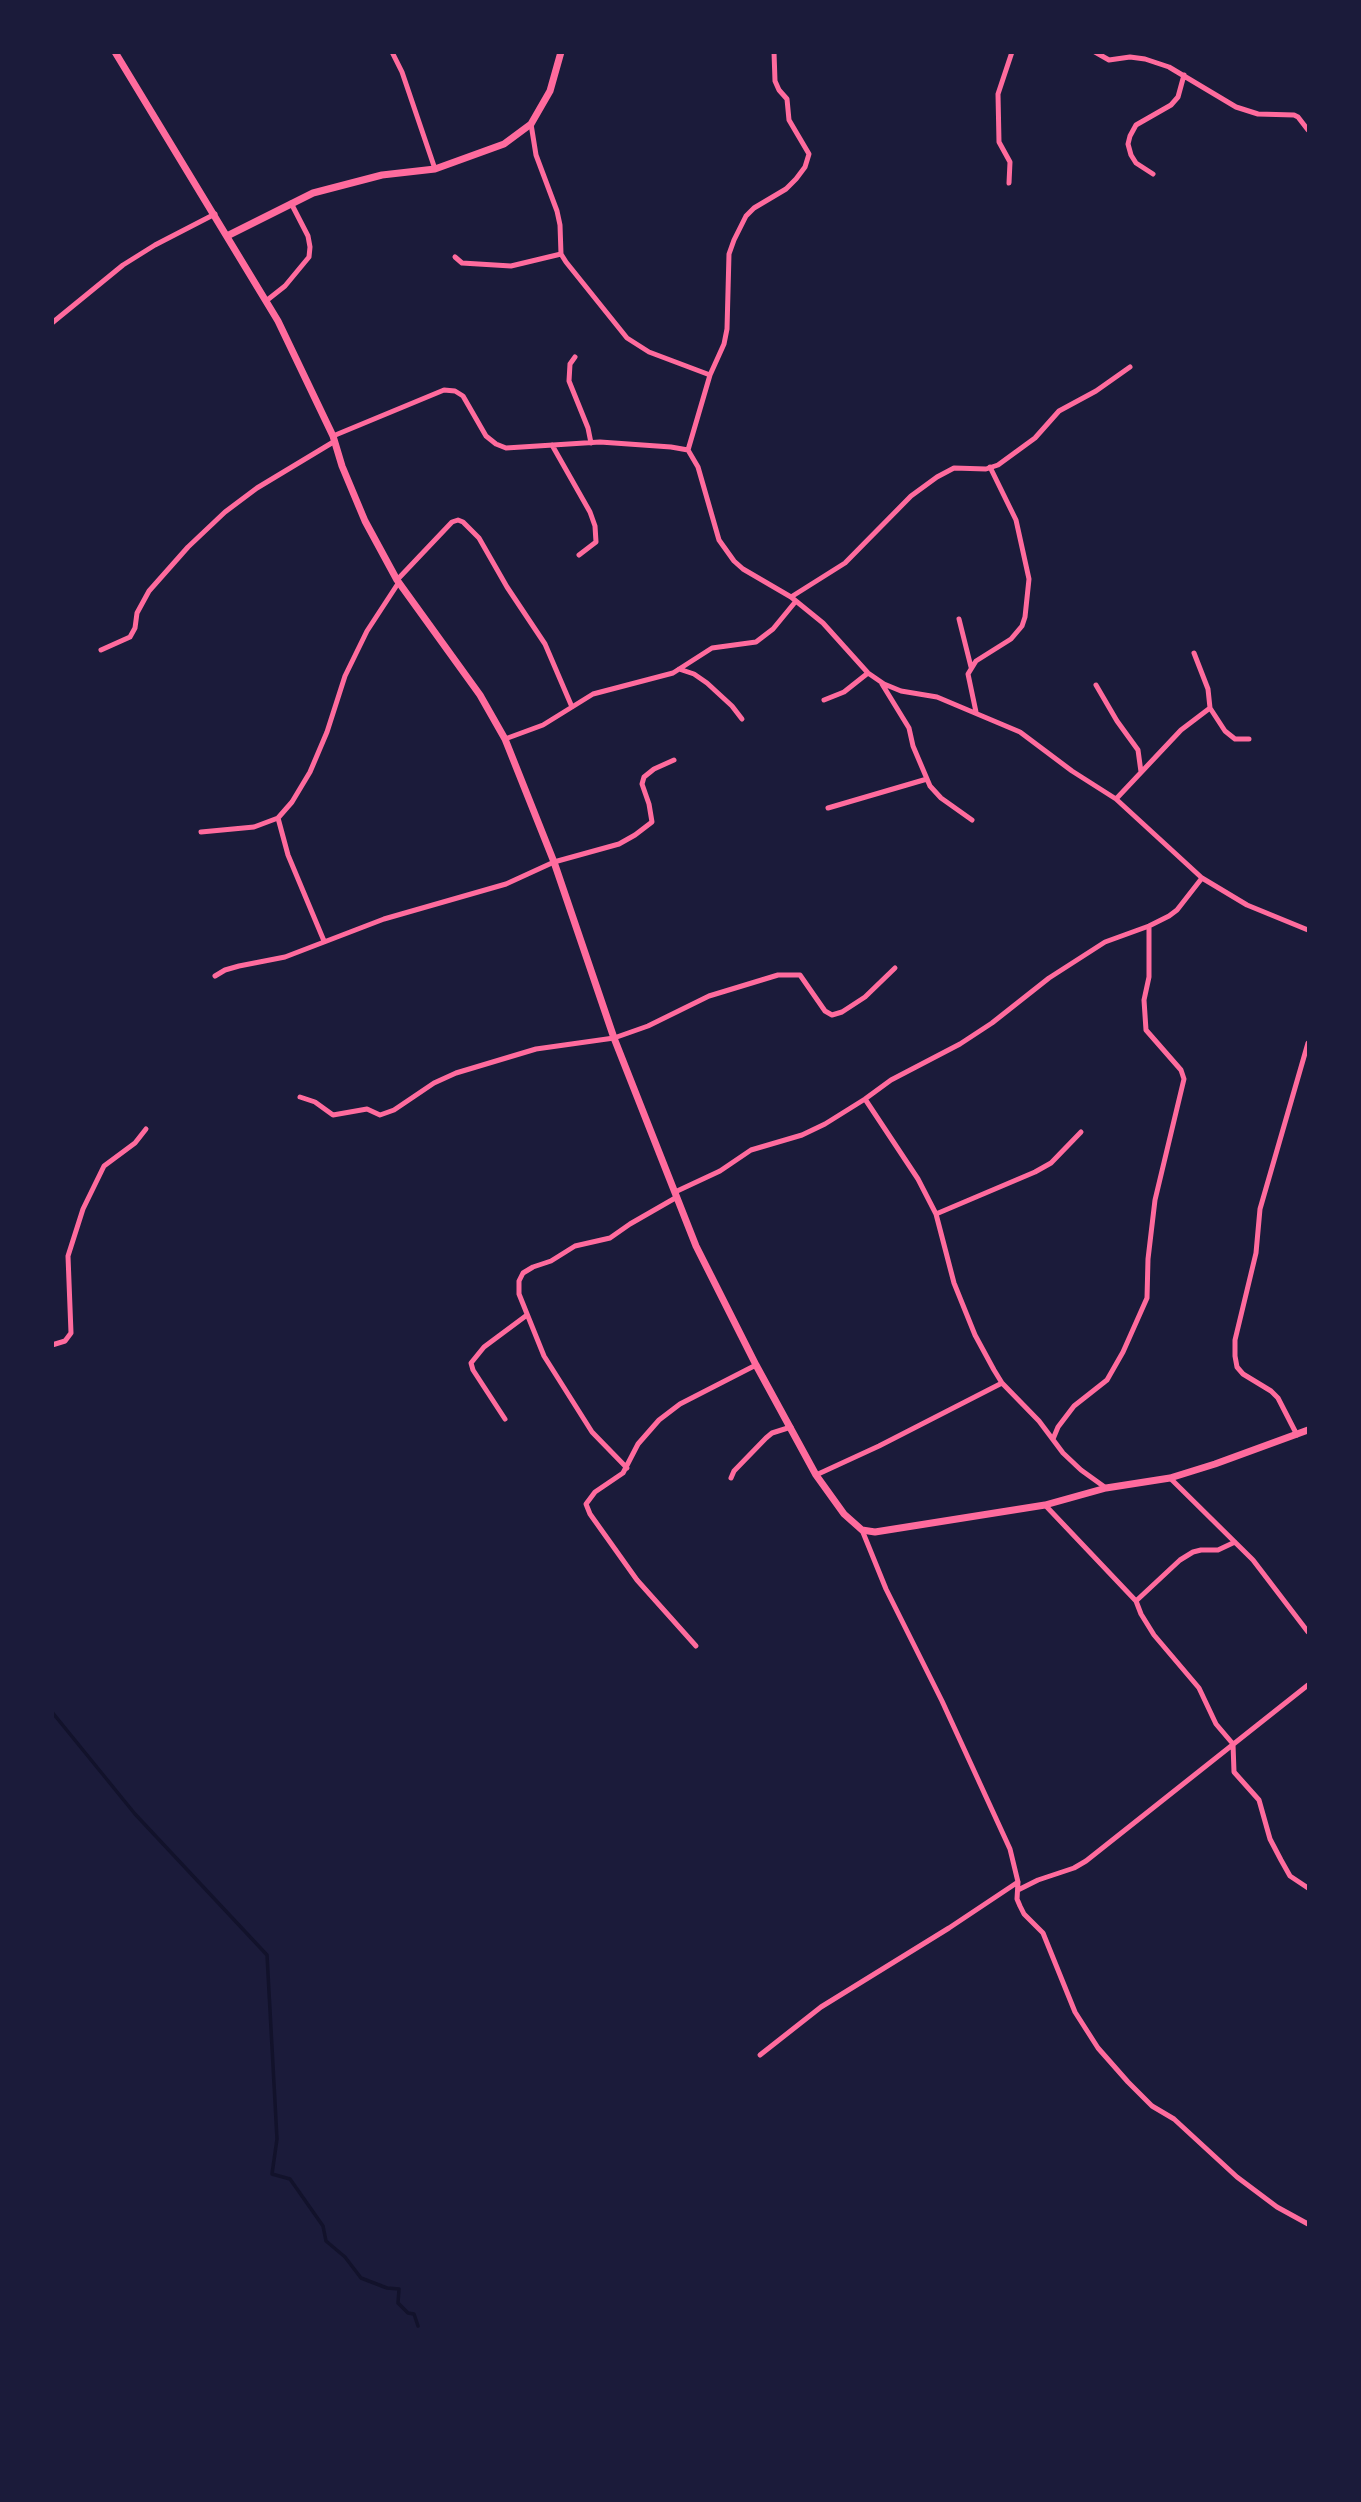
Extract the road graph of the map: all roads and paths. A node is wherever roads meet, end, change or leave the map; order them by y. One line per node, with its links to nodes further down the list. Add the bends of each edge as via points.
1 (115, 52): 14 (street)
2 (391, 52): 10 (street)
3 (561, 52): 8 (street, via 550,91)
4 (774, 52): 22 (street, via 775,81 787,99 789,120 809,154 796,179 754,208 740,225 729,254 724,344)
5 (1012, 52): 12 (street, via 998,94 999,146 1009,158)
6 (1095, 52): 7 (street, via 1109,60 1145,59)
7 (1184, 75): 9 (street, via 1236,107 1258,114 1294,115); 11 (street, via 1171,105 1136,125 1130,136 1130,155)
8 (531, 124): 10 (street, via 504,144); 16 (street, via 536,155 557,211)
9 (1308, 130)
10 (435, 169): 13 (street, via 363,178)
11 (1153, 174)
12 (1009, 183)
13 (291, 202): 15 (street); 18 (street, via 308,236 309,257)
14 (215, 214): 15 (street); 19 (street, via 123,265)
15 (228, 236): 18 (street)
16 (561, 254): 17 (street, via 511,267 462,262); 22 (street, via 627,338 649,352)
17 (455, 257)
18 (267, 301): 23 (street)
19 (52, 323)
20 (575, 357): 24 (street, via 569,381)
21 (1130, 368): 27 (street, via 1059,411 1035,438)
22 (710, 375): 26 (street)
23 (334, 439): 25 (street, via 444,390 463,397 485,436 496,444 520,449); 29 (street, via 365,521); 32 (street, via 225,512 149,591 130,636)
24 (591, 443): 25 (street); 26 (street)
25 (552, 445): 28 (street, via 595,526 596,542)
26 (688, 450): 30 (street, via 725,550 743,569)
27 (990, 467): 30 (street, via 946,471 911,496 845,563); 34 (street, via 1012,510 1023,546 1029,579 1026,617 1017,634)
28 (579, 555)
29 (398, 581): 40 (street, via 452,522 463,522 479,538 545,644); 44 (street, via 480,695); 51 (street, via 351,664 310,772)
30 (793, 599): 35 (street, via 772,629 756,642 712,648); 36 (street, via 823,623)
31 (959, 619): 34 (street)
32 (101, 650)
33 (1194, 653): 41 (street, via 1208,688)
34 (971, 667): 42 (street, via 968,680)
35 (679, 669): 40 (street, via 605,689); 43 (street, via 707,683)
36 (868, 673): 37 (street); 39 (street, via 844,692)
37 (880, 681): 42 (street); 48 (street, via 909,728)
38 (1096, 685): 47 (street, via 1138,750)
39 (824, 700)
40 (572, 707): 44 (street, via 543,725)
41 (1210, 708): 45 (street, via 1225,732 1235,739); 47 (street, via 1181,730)
42 (976, 712): 49 (street, via 1020,732)
43 (741, 719)
44 (505, 739): 54 (street)
45 (1249, 739)
46 (674, 760): 54 (street, via 654,769 643,781 652,818 648,826 619,844)
47 (1141, 772): 49 (street)
48 (927, 779): 50 (street); 52 (street, via 941,798)
49 (1116, 799): 55 (street)
50 (828, 808)
51 (278, 818): 53 (street, via 254,827); 58 (street, via 288,855)
52 (972, 820)
53 (201, 832)
54 (554, 862): 58 (street, via 506,884 395,915); 61 (street)
55 (1202, 878): 56 (street, via 1177,910); 57 (street, via 1247,905)
56 (1149, 926): 64 (street, via 1105,942 960,1044); 77 (street, via 1146,1030 1184,1079 1155,1200 1147,1298 1107,1381 1074,1406)
57 (1308, 930)
58 (324, 941): 60 (street)
59 (895, 968): 61 (street, via 865,997 832,1015 800,975 778,975 709,996)
60 (215, 976)
61 (614, 1038): 63 (street, via 536,1049 456,1073 380,1115 367,1109 333,1115); 67 (street)
62 (1308, 1043): 76 (street, via 1260,1209 1256,1254 1235,1340 1237,1367 1278,1398)
63 (300, 1097)
64 (865, 1099): 67 (street, via 813,1129 751,1150); 68 (street)
65 (146, 1129): 70 (street, via 104,1166 83,1209 68,1256 71,1333 65,1341)
66 (1081, 1132): 68 (street, via 1051,1163)
67 (676, 1195): 69 (street, via 610,1238 575,1246 527,1270 518,1289); 71 (street, via 696,1247)
68 (936, 1214): 72 (street, via 954,1283 975,1335)
69 (527, 1315): 73 (street, via 484,1347 471,1363); 78 (street, via 544,1356 572,1403)
70 (52, 1345)
71 (756, 1365): 74 (street); 78 (street, via 680,1404 659,1420)
72 (1002, 1383): 77 (street); 79 (street)
73 (505, 1419)
74 (791, 1427): 79 (street); 80 (street, via 766,1438)
75 (1308, 1430): 76 (street)
76 (1297, 1435): 81 (street)
77 (1053, 1439): 82 (street, via 1081,1470)
78 (627, 1468): 88 (street, via 589,1498 587,1510 637,1580)
79 (816, 1475): 84 (street, via 844,1514)
80 (731, 1478)
81 (1170, 1478): 82 (street); 85 (street)
82 (1106, 1488): 83 (street)
83 (1045, 1505): 84 (street, via 891,1531); 86 (street)
84 (862, 1530): 91 (street, via 1010,1849)
85 (1235, 1542): 86 (street, via 1218,1550 1193,1552); 87 (street)
86 (1136, 1601): 90 (street, via 1154,1635 1199,1688 1216,1724)
87 (1308, 1632)
88 (696, 1646)
89 (1308, 1685): 90 (street)
90 (1233, 1744): 92 (street, via 1234,1772 1259,1800 1270,1839 1290,1875); 93 (street, via 1086,1861)
91 (1018, 1882): 93 (street); 94 (street, via 821,2007)
92 (1308, 1888)
93 (1018, 1890): 95 (street, via 1024,1914 1043,1933 1075,2012 1097,2048 1152,2106 1174,2119 1237,2177)
94 (760, 2055)
95 (1308, 2224)

